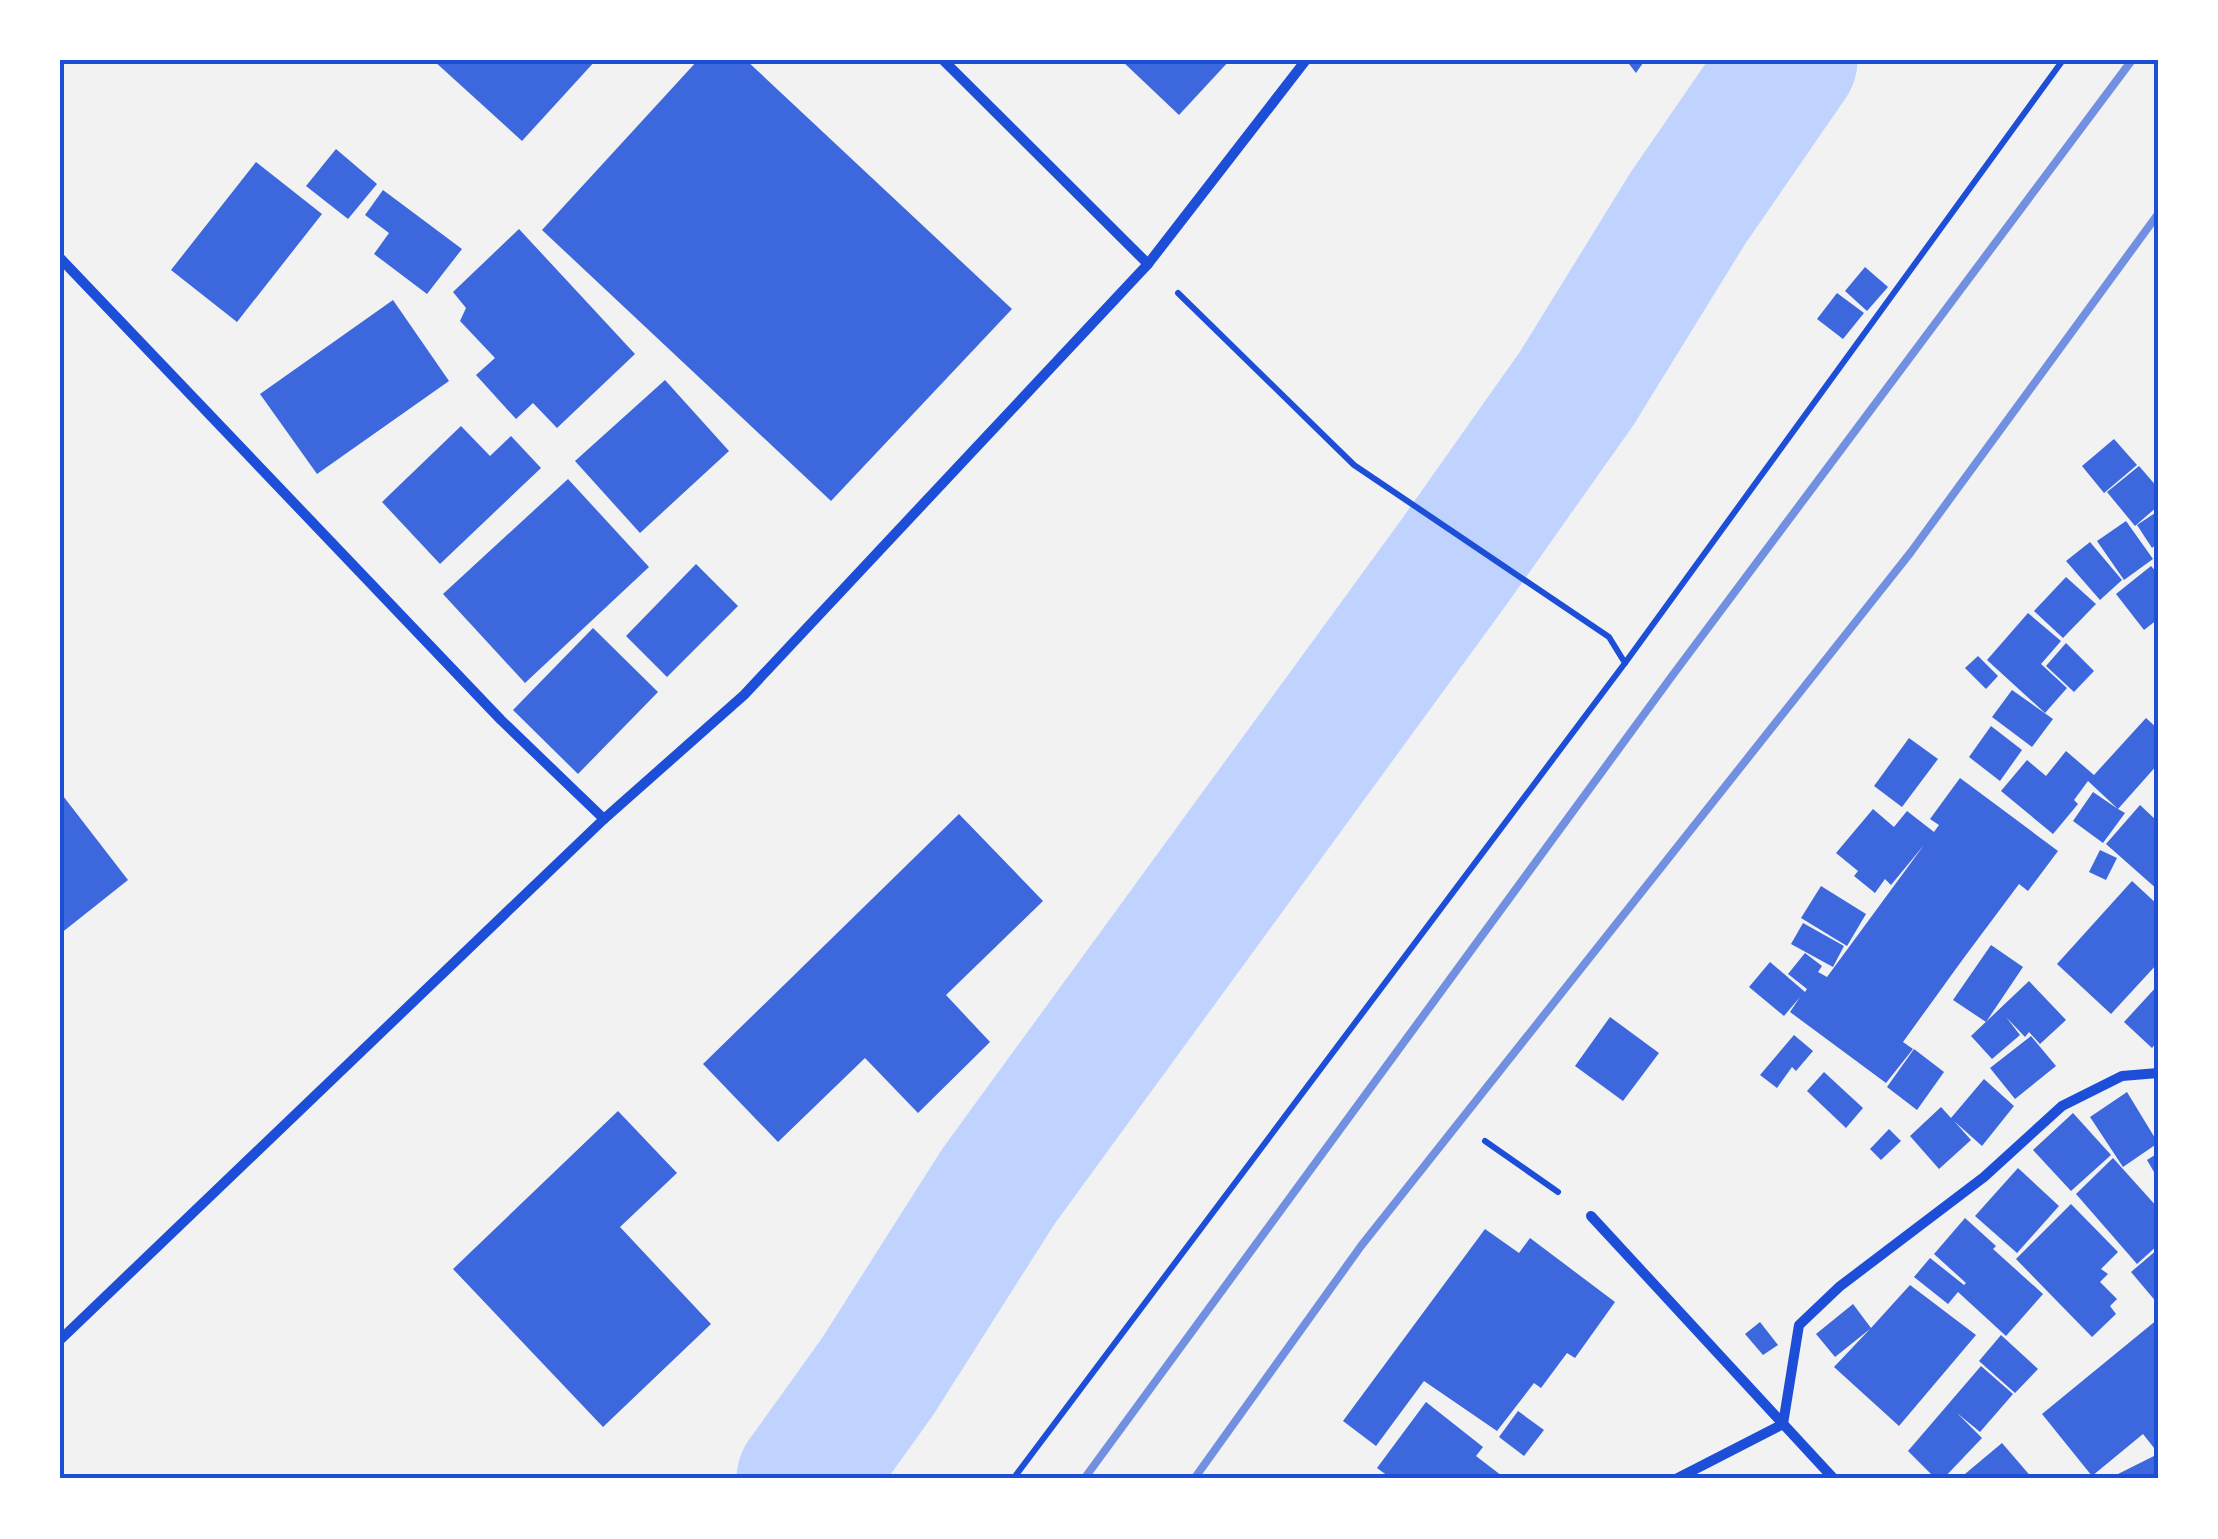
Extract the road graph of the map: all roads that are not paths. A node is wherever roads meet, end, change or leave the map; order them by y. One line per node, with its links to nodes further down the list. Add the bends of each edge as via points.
1 (943, 60): 4 (street)
2 (1306, 60): 4 (street)
3 (60, 258): 5 (street, via 500,720)
4 (1148, 264): 5 (street, via 744,695)
5 (604, 819): 8 (street)
6 (2158, 1072): 9 (street, via 2122,1076 2062,1106 1798,1326)
7 (1591, 1216): 9 (street)
8 (60, 1340)
9 (1782, 1424): 10 (street); 11 (street)
10 (1676, 1479)
11 (1834, 1479)

